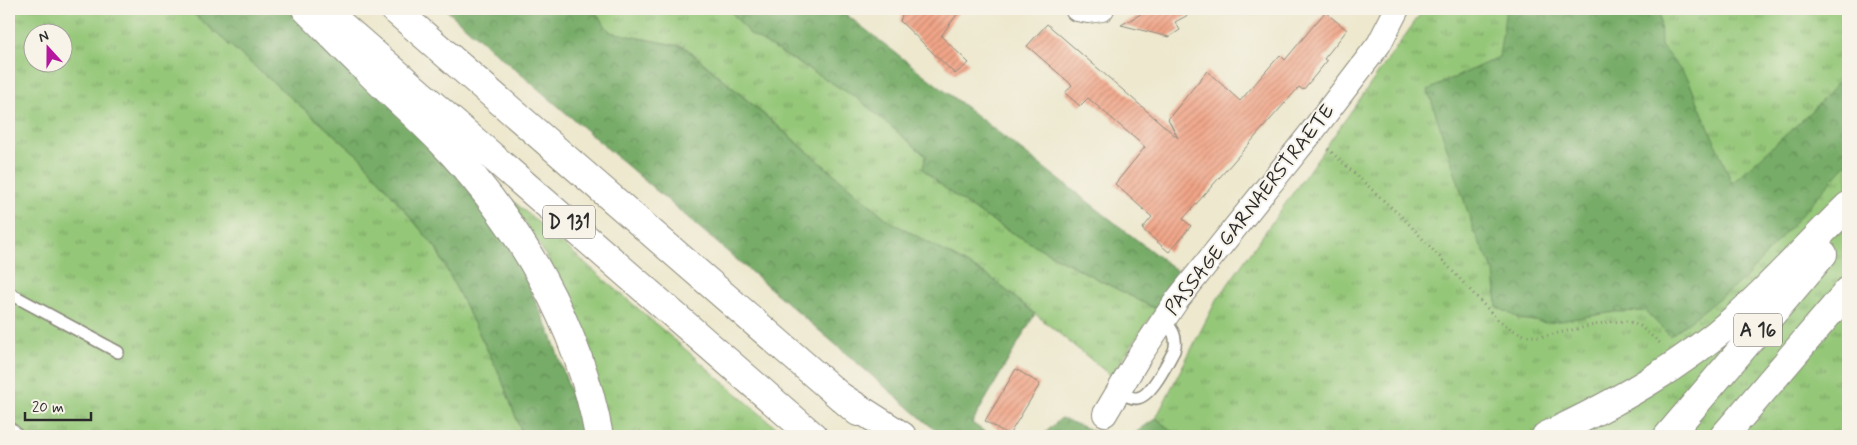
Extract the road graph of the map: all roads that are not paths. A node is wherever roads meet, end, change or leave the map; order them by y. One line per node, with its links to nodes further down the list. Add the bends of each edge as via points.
1 (306, 9): 15 (main road, via 441,141 509,225 536,266 560,314)
2 (323, 9): 16 (main road, D 131)
3 (394, 9): 13 (main road, D 131)
4 (1077, 9): 5 (street)
5 (1102, 9)
6 (1397, 9): 14 (street, PASSAGE GARNAERSTRAETE, via 1379,44 1188,286)
7 (1848, 206): 19 (main road, via 1747,307 1692,352 1630,393)
8 (1848, 224): 20 (main road, A 16)
9 (1848, 291): 12 (main road, A 16)
10 (9, 293): 11 (lane)
11 (118, 352)
12 (1777, 375): 21 (main road, A 16); 22 (main road)
13 (841, 397): 17 (main road, D 131); 18 (main road)
14 (1105, 414)
15 (599, 436)
16 (813, 436)
17 (886, 436)
18 (902, 436)
19 (1546, 436)
20 (1668, 436)
21 (1724, 436)
22 (1734, 436)

